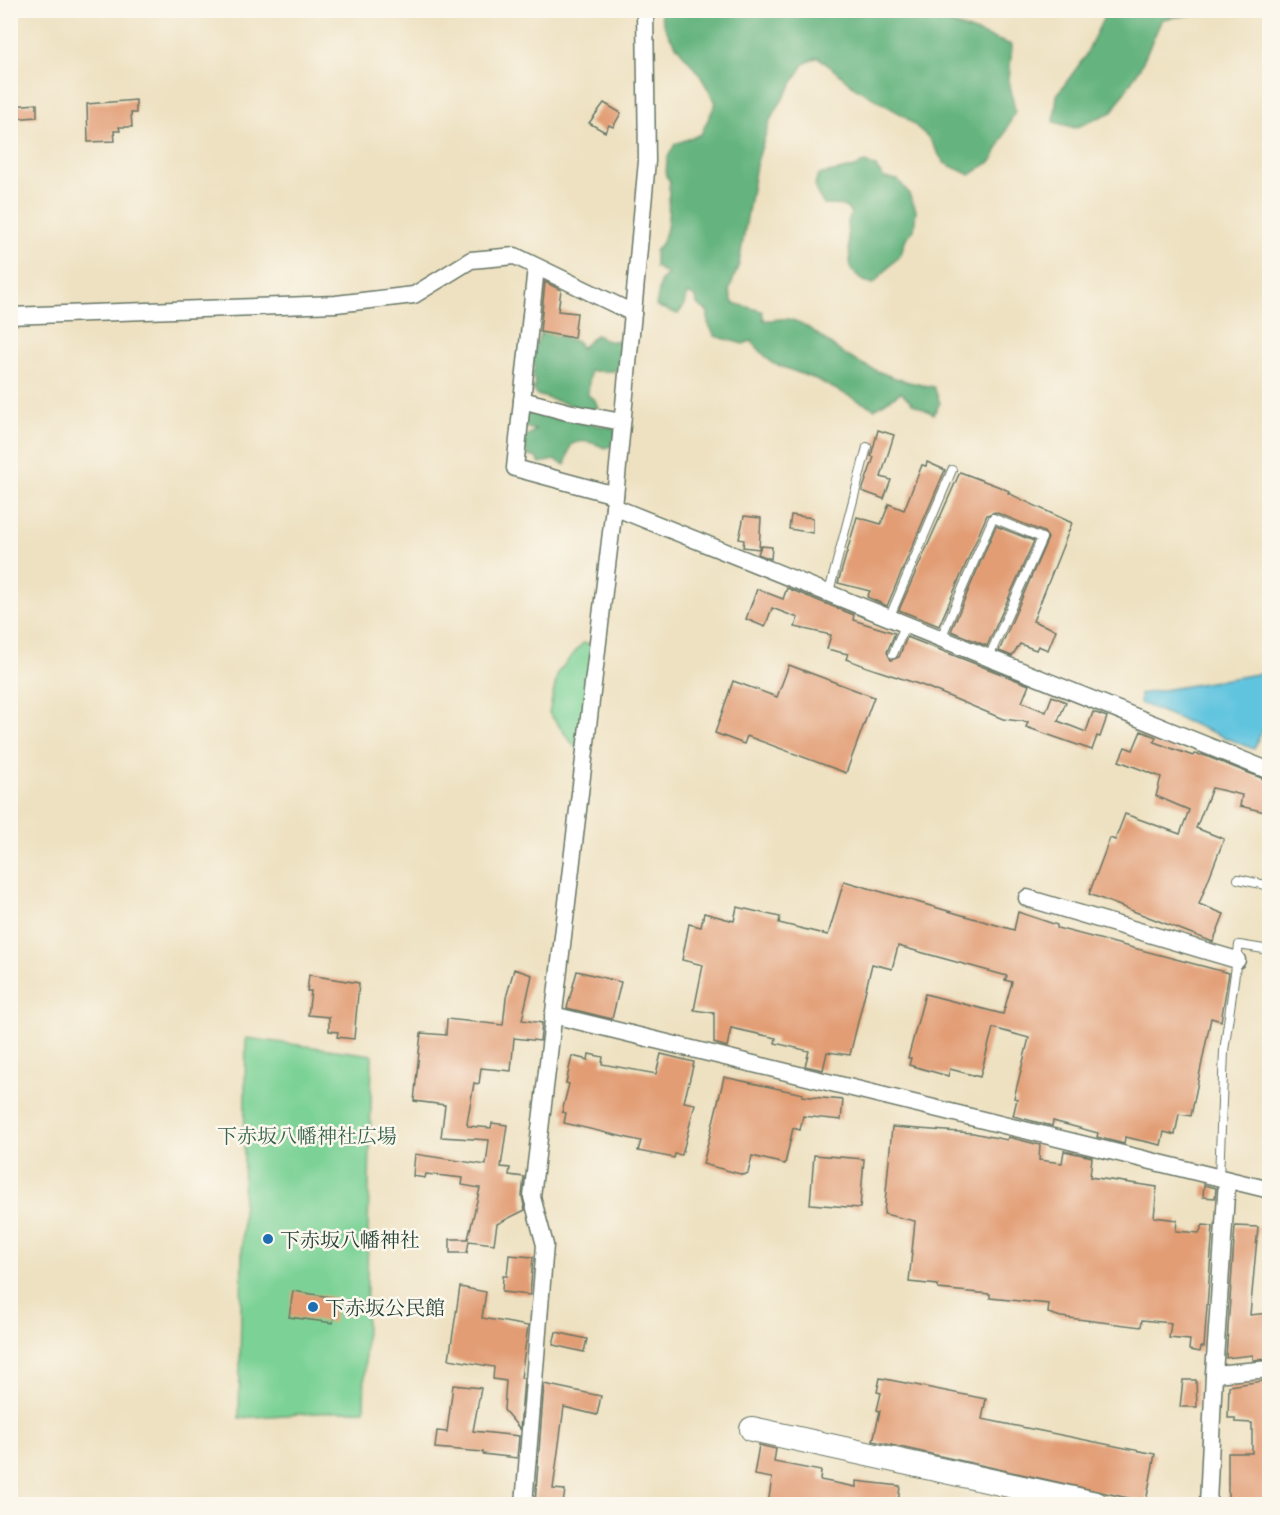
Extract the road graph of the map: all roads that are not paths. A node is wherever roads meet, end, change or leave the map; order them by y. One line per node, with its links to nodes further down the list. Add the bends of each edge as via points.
1 (645, 10): 3 (street, via 647,161)
2 (536, 267): 3 (street); 4 (street, via 515,256 471,260 414,295 336,304); 5 (street)
3 (633, 313): 6 (street)
4 (10, 316)
5 (522, 400): 6 (street); 9 (street, via 515,468)
6 (622, 422): 9 (street)
7 (867, 447): 10 (lane)
8 (952, 470): 11 (lane)
9 (614, 501): 10 (street); 21 (street)
10 (830, 592): 11 (street)
11 (898, 620): 12 (street); 13 (lane)
12 (941, 638): 14 (street); 14 (lane, via 993,518 1042,538)
13 (894, 654)
14 (989, 657): 15 (street)
15 (1269, 771)
16 (1238, 879): 17 (lane)
17 (1269, 886)
18 (1027, 898): 20 (street)
19 (1269, 950): 20 (lane, via 1239,945)
20 (1237, 960): 22 (lane, via 1224,1051)
21 (552, 1015): 22 (street); 27 (street, via 532,1197 545,1245)
22 (1223, 1179): 23 (street); 25 (street)
23 (1269, 1190)
24 (1269, 1369): 25 (street)
25 (1214, 1374): 29 (street)
26 (752, 1429): 28 (street)
27 (524, 1504)
28 (1096, 1504)
29 (1208, 1504)

